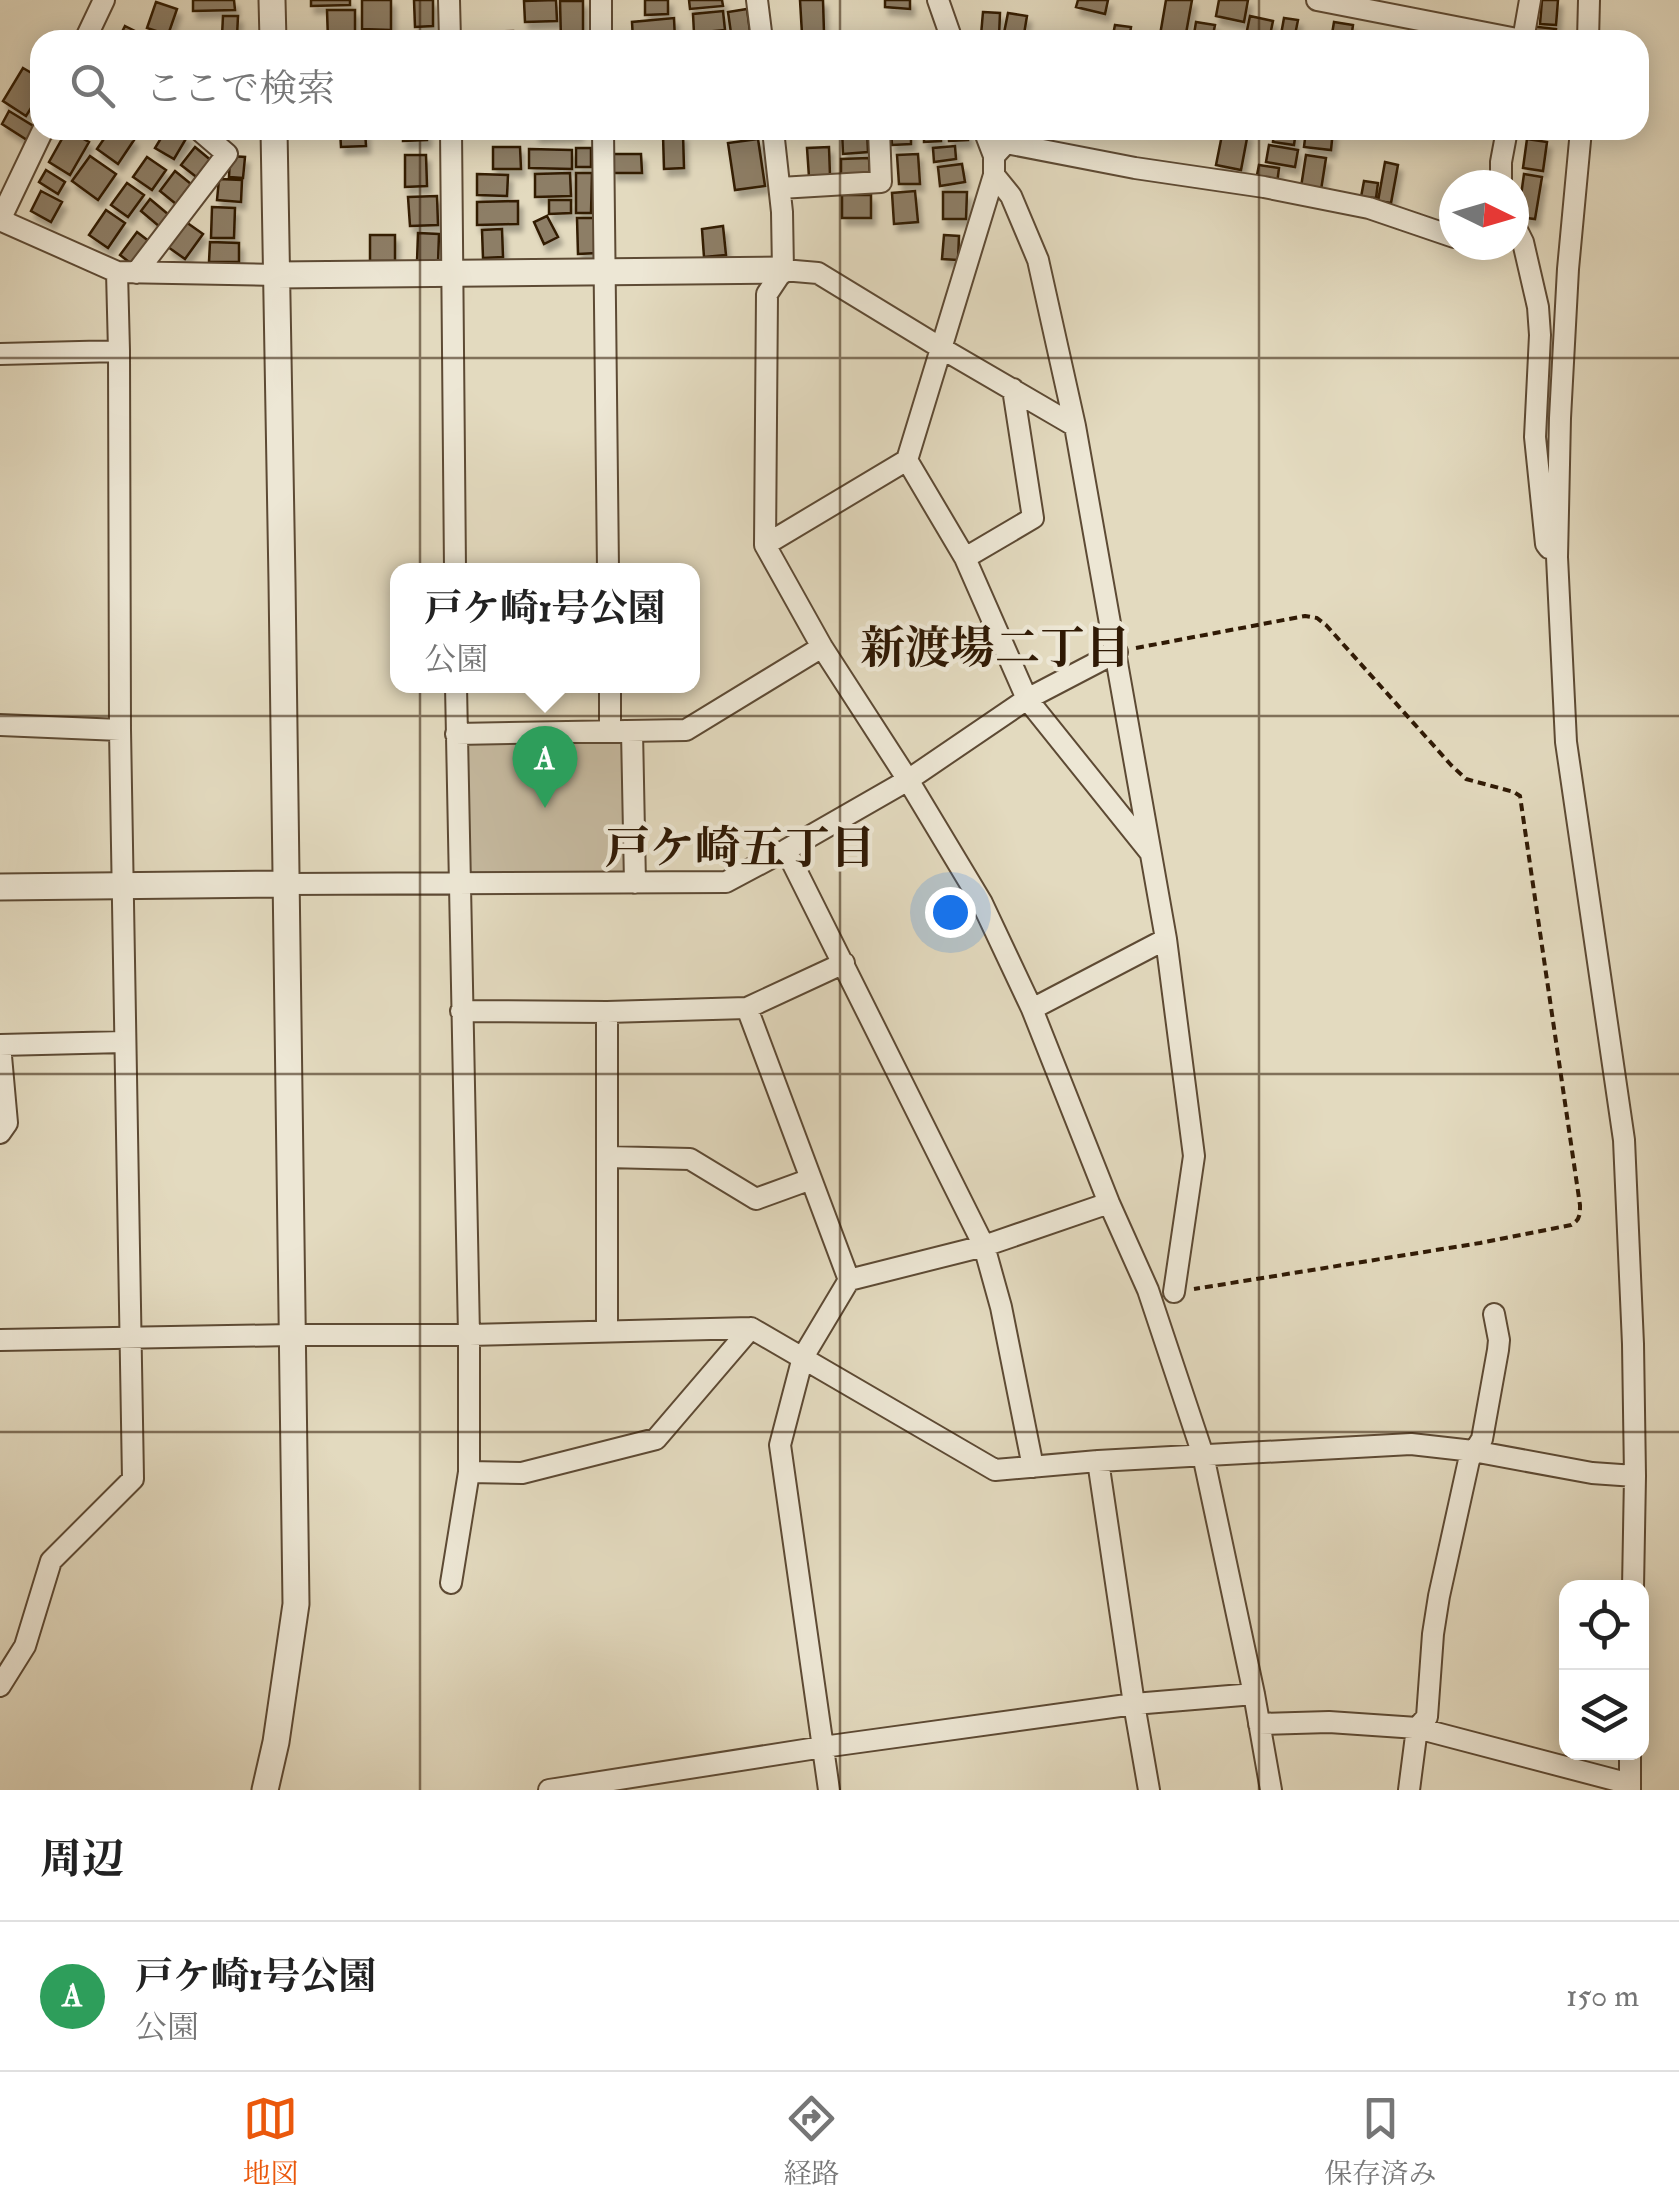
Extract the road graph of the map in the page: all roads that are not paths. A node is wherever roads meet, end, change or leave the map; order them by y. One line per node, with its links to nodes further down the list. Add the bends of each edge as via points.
1 (104, 0): 10 (street)
2 (272, 0): 11 (street)
3 (449, 0): 12 (street)
4 (601, 0): 13 (street)
5 (758, 0): 14 (street)
6 (938, 0): 15 (street)
7 (1317, 0): 16 (street)
8 (1530, 0): 17 (street)
9 (1589, 0): 18 (street)
10 (90, 30)
11 (273, 30)
12 (450, 30)
13 (601, 30)
14 (761, 30)
15 (948, 30)
16 (1472, 30)
17 (1525, 30)
18 (1588, 30)
19 (38, 140): 32 (street)
20 (211, 140): 37 (street, via 227,154)
21 (274, 140): 39 (street)
22 (451, 140): 38 (street)
23 (603, 140): 35 (street)
24 (774, 140): 31 (street)
25 (879, 140): 31 (street, via 881,182)
26 (987, 140): 29 (street)
27 (1505, 140): 30 (street)
28 (1581, 140): 47 (street, via 1568,269)
29 (994, 166): 33 (street, via 1006,143 1369,208); 40 (street); 44 (street, via 1038,260)
30 (1501, 170)
31 (780, 188): 36 (street)
32 (0, 220): 37 (street)
33 (1439, 232)
34 (1527, 260): 47 (street, via 1540,335 1536,437 1546,544)
35 (605, 270): 36 (street); 38 (street); 50 (street)
36 (783, 270): 40 (street, via 818,273); 46 (street, via 768,294)
37 (127, 273): 39 (street); 41 (street)
38 (453, 273): 39 (street); 49 (street)
39 (276, 275): 65 (street)
40 (940, 348): 43 (street); 45 (street)
41 (120, 351): 42 (street); 57 (street)
42 (0, 354)
43 (1014, 389): 44 (street); 48 (street, via 1033,518)
44 (1075, 426): 52 (street)
45 (906, 460): 46 (street); 48 (street)
46 (765, 545): 51 (street)
47 (1557, 557): 96 (street, via 1566,742 1624,1140)
48 (965, 558): 55 (street)
49 (455, 563)
50 (608, 563)
51 (822, 647): 59 (street, via 686,730); 61 (street)
52 (1117, 652): 55 (street); 63 (street)
53 (456, 693): 60 (street)
54 (610, 693): 58 (street)
55 (1028, 699): 61 (street); 63 (street)
56 (0, 725): 57 (street)
57 (120, 730): 67 (street)
58 (610, 731): 59 (street); 60 (street)
59 (632, 731): 64 (street)
60 (456, 734): 66 (street)
61 (908, 780): 62 (street); 72 (street, via 982,903)
62 (786, 850): 64 (street, via 726,882); 70 (street)
63 (1152, 855): 69 (street)
64 (635, 883): 66 (street)
65 (286, 884): 66 (street); 67 (street); 86 (street)
66 (458, 884): 73 (street)
67 (123, 885): 68 (street); 75 (street)
68 (0, 887)
69 (1166, 939): 72 (street); 82 (street, via 1194,1156)
70 (844, 963): 71 (street); 80 (street)
71 (747, 1008): 74 (street); 78 (street)
72 (1032, 1009): 79 (street)
73 (461, 1011): 74 (street); 87 (street)
74 (607, 1012): 77 (street)
75 (124, 1042): 76 (street, via 0,1045 7,1122); 88 (street)
76 (0, 1133)
77 (607, 1156): 78 (street, via 690,1159 756,1198); 85 (street)
78 (811, 1179): 81 (street)
79 (1109, 1203): 80 (street); 92 (street, via 1148,1290)
80 (984, 1246): 81 (street); 94 (street)
81 (849, 1280): 90 (street)
82 (1174, 1292)
83 (1494, 1314): 91 (street, via 1498,1350)
84 (751, 1328): 85 (street); 90 (street); 95 (street, via 656,1439 522,1473)
85 (607, 1330): 87 (street)
86 (292, 1335): 87 (street); 88 (street); 107 (street, via 296,1604)
87 (469, 1335): 95 (street)
88 (132, 1338): 89 (street); 99 (street, via 133,1479 50,1561 25,1646)
89 (0, 1340)
90 (803, 1356): 94 (street, via 995,1470); 104 (street, via 780,1445)
91 (1474, 1452): 92 (street, via 1411,1444); 96 (street); 103 (street, via 1439,1596 1427,1717)
92 (1202, 1455): 93 (street); 100 (street)
93 (1098, 1461): 94 (street); 101 (street)
94 (1033, 1467)
95 (470, 1472): 98 (street)
96 (1634, 1476): 97 (street)
97 (1633, 1580)
98 (451, 1583)
99 (0, 1686)
100 (1254, 1694): 101 (street); 102 (street)
101 (1134, 1704): 104 (street); 110 (street)
102 (1259, 1724): 103 (street); 111 (street)
103 (1417, 1728): 106 (street); 112 (street)
104 (823, 1747): 108 (street); 109 (street)
105 (1630, 1760): 106 (street)
106 (1630, 1787)
107 (265, 1790)
108 (549, 1790)
109 (829, 1790)
110 (1149, 1790)
111 (1271, 1790)
112 (1409, 1790)

